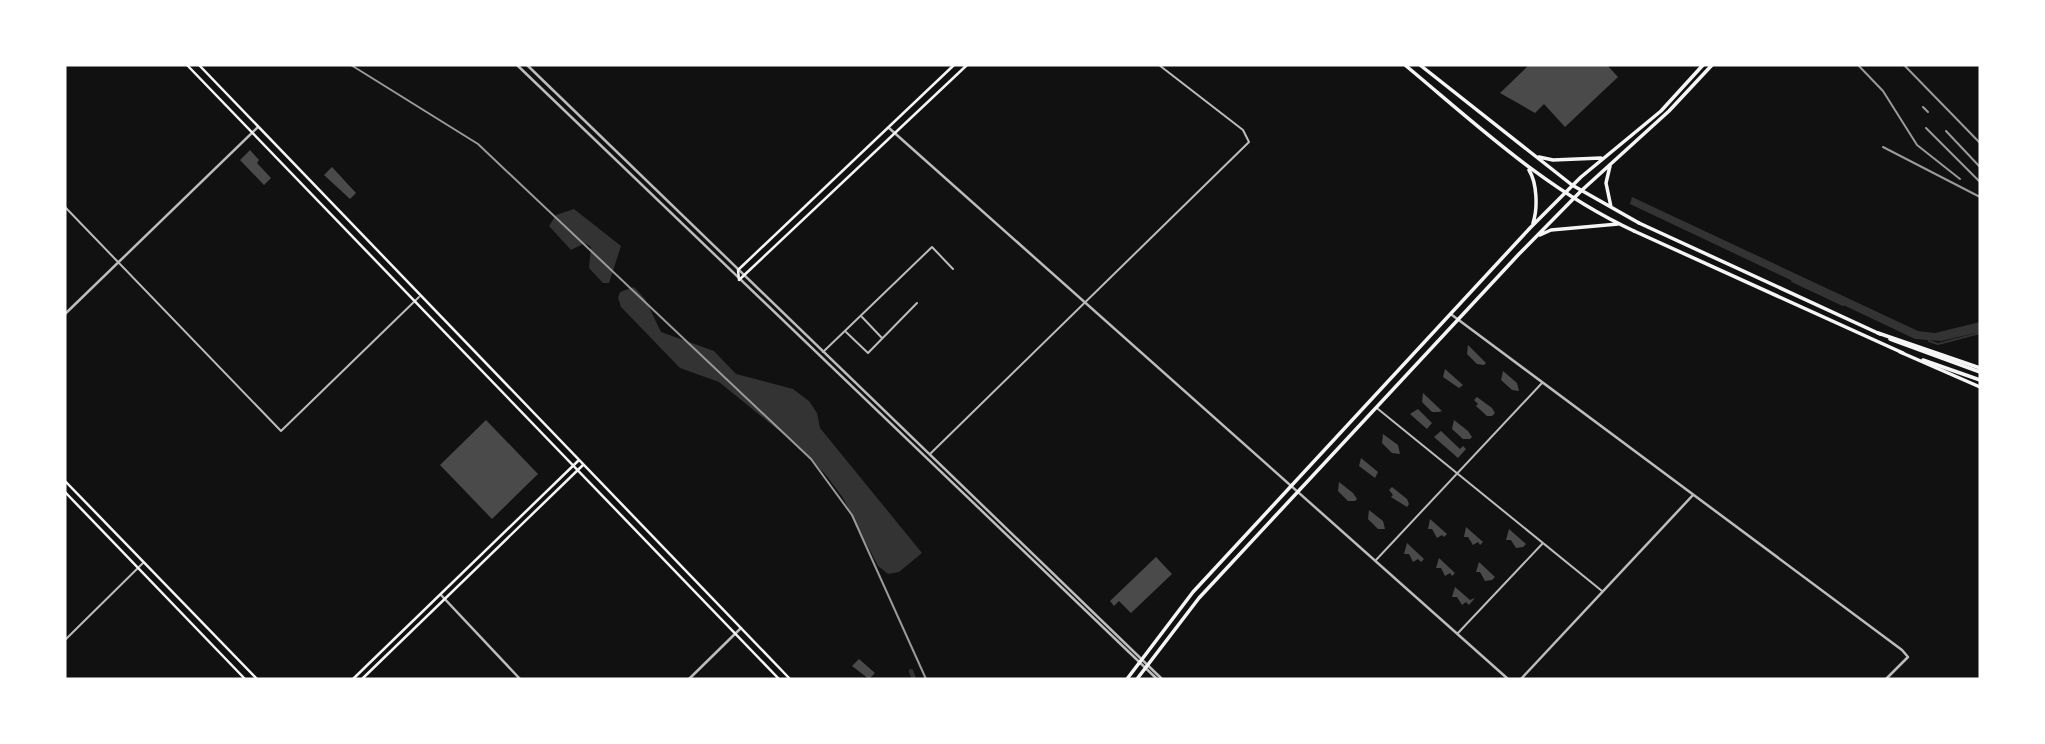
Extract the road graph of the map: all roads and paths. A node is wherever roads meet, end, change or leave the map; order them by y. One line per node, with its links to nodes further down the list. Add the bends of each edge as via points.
1 (187, 65): 14 (main road)
2 (199, 65): 12 (main road)
3 (517, 65): 33 (street)
4 (527, 65): 31 (street)
5 (954, 65): 13 (main road)
6 (967, 65): 15 (main road)
7 (1159, 65): 36 (street, via 1248,135 1245,147)
8 (1405, 65): 18 (main road)
9 (1420, 65): 16 (main road)
10 (1703, 65): 17 (main road, via 1661,111)
11 (1712, 65): 19 (main road)
12 (258, 127): 14 (street); 34 (main road)
13 (889, 128): 15 (street); 31 (main road)
14 (253, 132): 29 (street); 35 (main road)
15 (895, 134): 32 (main road); 36 (street)
16 (1528, 153): 17 (main road, via 1553,160); 20 (main road)
17 (1603, 158): 20 (main road)
18 (1525, 165): 22 (main road); 27 (main road, via 1534,180 1536,213)
19 (1610, 165): 21 (main road); 25 (main road, via 1606,183)
20 (1572, 185): 21 (main road); 22 (main road)
21 (1581, 191): 23 (main road); 25 (main road)
22 (1565, 192): 23 (main road); 27 (main road)
23 (1573, 198): 26 (main road); 28 (main road)
24 (65, 207): 29 (street)
25 (1611, 209): 46 (main road, via 1878,333)
26 (1619, 224): 28 (main road); 45 (main road)
27 (1530, 228): 39 (main road)
28 (1538, 235): 41 (main road)
29 (118, 263): 35 (street, via 281,431); 38 (street)
30 (953, 269): 40 (street, via 932,247)
31 (738, 270): 32 (street); 33 (main road)
32 (744, 275): 33 (main road); 44 (street)
33 (739, 281): 73 (street)
34 (420, 296): 35 (street); 52 (main road)
35 (415, 301): 54 (main road)
36 (1087, 301): 51 (street); 58 (street)
37 (917, 303): 43 (street)
38 (65, 314)
39 (1452, 315): 41 (street); 58 (main road)
40 (861, 316): 42 (street); 43 (street)
41 (1459, 319): 48 (street); 50 (main road)
42 (846, 331): 43 (street, via 868,354); 44 (street)
43 (883, 340)
44 (823, 352): 51 (street)
45 (1900, 352): 47 (main road); 49 (main road)
46 (1980, 370)
47 (1980, 380)
48 (1543, 382): 56 (street); 61 (street)
49 (1980, 387)
50 (1377, 408): 56 (street); 60 (main road)
51 (929, 455): 73 (street)
52 (579, 460): 53 (main road); 54 (main road)
53 (583, 465): 55 (main road); 69 (main road)
54 (573, 466): 55 (main road); 67 (main road)
55 (578, 471): 68 (main road); 70 (main road)
56 (1457, 474): 62 (street); 63 (street)
57 (65, 481): 64 (main road)
58 (1292, 486): 60 (street); 73 (main road, via 1193,592)
59 (65, 492): 65 (main road)
60 (1298, 492): 63 (street); 74 (main road, via 1199,598)
61 (1693, 495): 66 (street); 88 (street, via 1908,657)
62 (1543, 543): 66 (street); 71 (street)
63 (1375, 560): 71 (street)
64 (144, 563): 65 (street); 76 (main road)
65 (138, 568): 72 (street); 75 (main road)
66 (1603, 592): 87 (street)
67 (440, 594): 68 (street); 77 (main road)
68 (445, 600): 78 (main road); 79 (street)
69 (741, 628): 70 (street); 82 (main road)
70 (735, 634): 80 (street); 81 (main road)
71 (1457, 634): 86 (street)
72 (65, 640)
73 (1140, 660): 74 (street); 83 (main road)
74 (1146, 667): 84 (main road); 85 (street)
75 (245, 679)
76 (257, 679)
77 (353, 679)
78 (362, 679)
79 (520, 679)
80 (689, 679)
81 (779, 679)
82 (790, 679)
83 (1127, 679)
84 (1137, 679)
85 (1160, 679)
86 (1508, 679)
87 (1521, 679)
88 (1886, 679)

